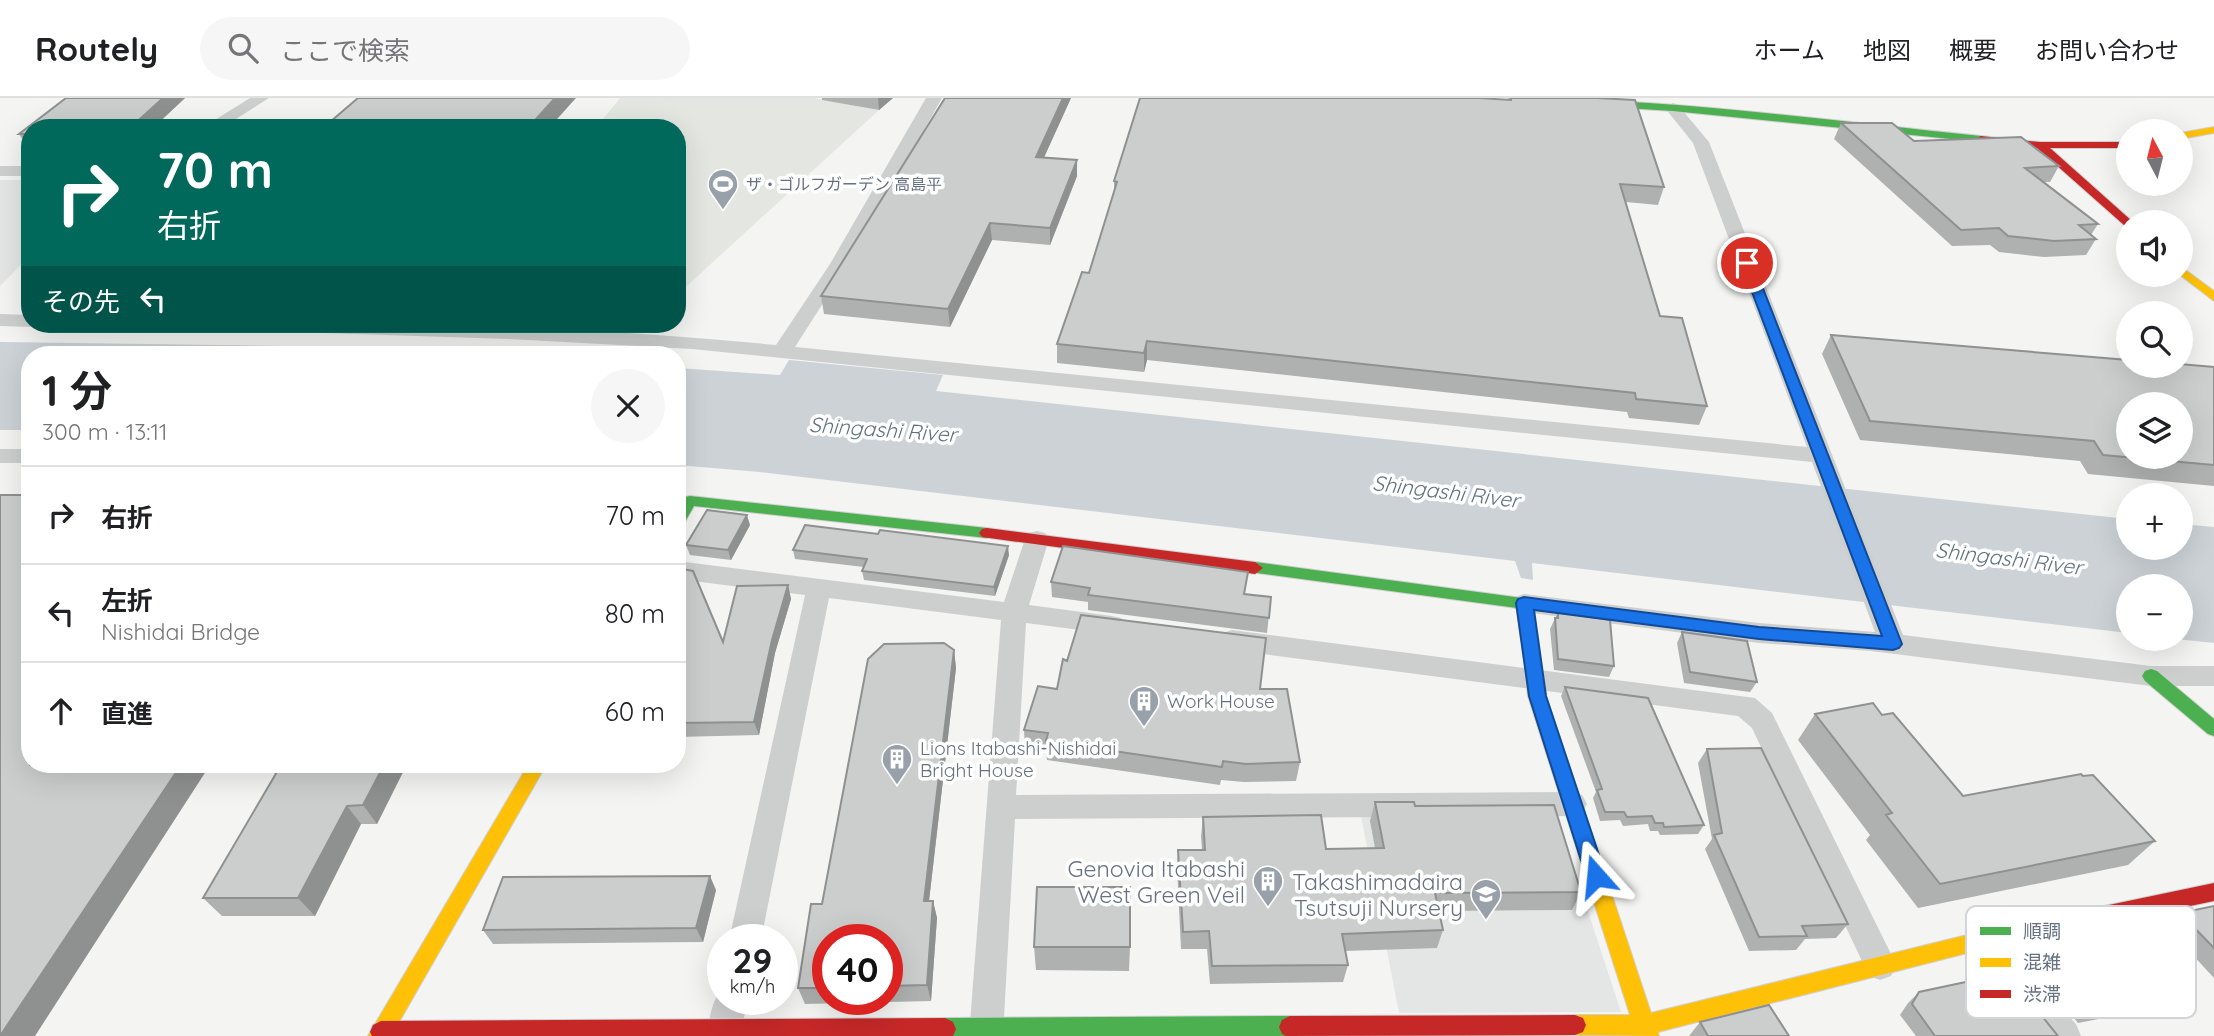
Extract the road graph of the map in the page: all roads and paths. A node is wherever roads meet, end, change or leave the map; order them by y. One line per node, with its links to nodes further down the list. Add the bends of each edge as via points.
1 (261, 98): 5 (street)
2 (934, 98): 18 (street)
3 (1513, 98): 4 (street)
4 (1667, 103): 8 (street); 21 (street, via 1700,142)
5 (225, 119)
6 (2214, 130): 7 (street)
7 (2193, 134)
8 (2040, 145): 9 (street); 12 (street)
9 (2116, 145)
10 (0, 171): 11 (street)
11 (21, 171)
12 (2116, 212)
13 (2193, 280): 14 (street)
14 (2214, 297)
15 (0, 320): 16 (street)
16 (21, 320)
17 (484, 333): 18 (street)
18 (782, 352): 21 (street)
19 (0, 456): 20 (street)
20 (21, 456)
21 (1823, 459): 30 (street)
22 (686, 501): 23 (street)
23 (1037, 540): 26 (street); 27 (street)
24 (686, 571): 25 (street)
25 (819, 588): 27 (street); 40 (street)
26 (1524, 603): 30 (street, via 1759,633); 33 (street)
27 (1014, 612): 28 (street); 37 (street)
28 (1137, 628)
29 (1206, 637): 33 (street)
30 (1893, 644): 31 (street)
31 (2151, 676): 32 (street); 34 (street)
32 (2214, 676)
33 (1533, 678): 36 (street); 42 (street, via 1745,706 1762,721)
34 (2214, 729)
35 (532, 773): 47 (street)
36 (1572, 804): 37 (street); 45 (street)
37 (1000, 807): 46 (street)
38 (2214, 892): 39 (street)
39 (2147, 906)
40 (748, 924)
41 (1966, 944): 42 (street)
42 (1880, 965): 45 (street)
43 (729, 1015): 46 (street); 47 (street)
44 (2048, 1018): 48 (street)
45 (1646, 1030): 46 (street)
46 (986, 1032)
47 (380, 1034)
48 (2064, 1036)

